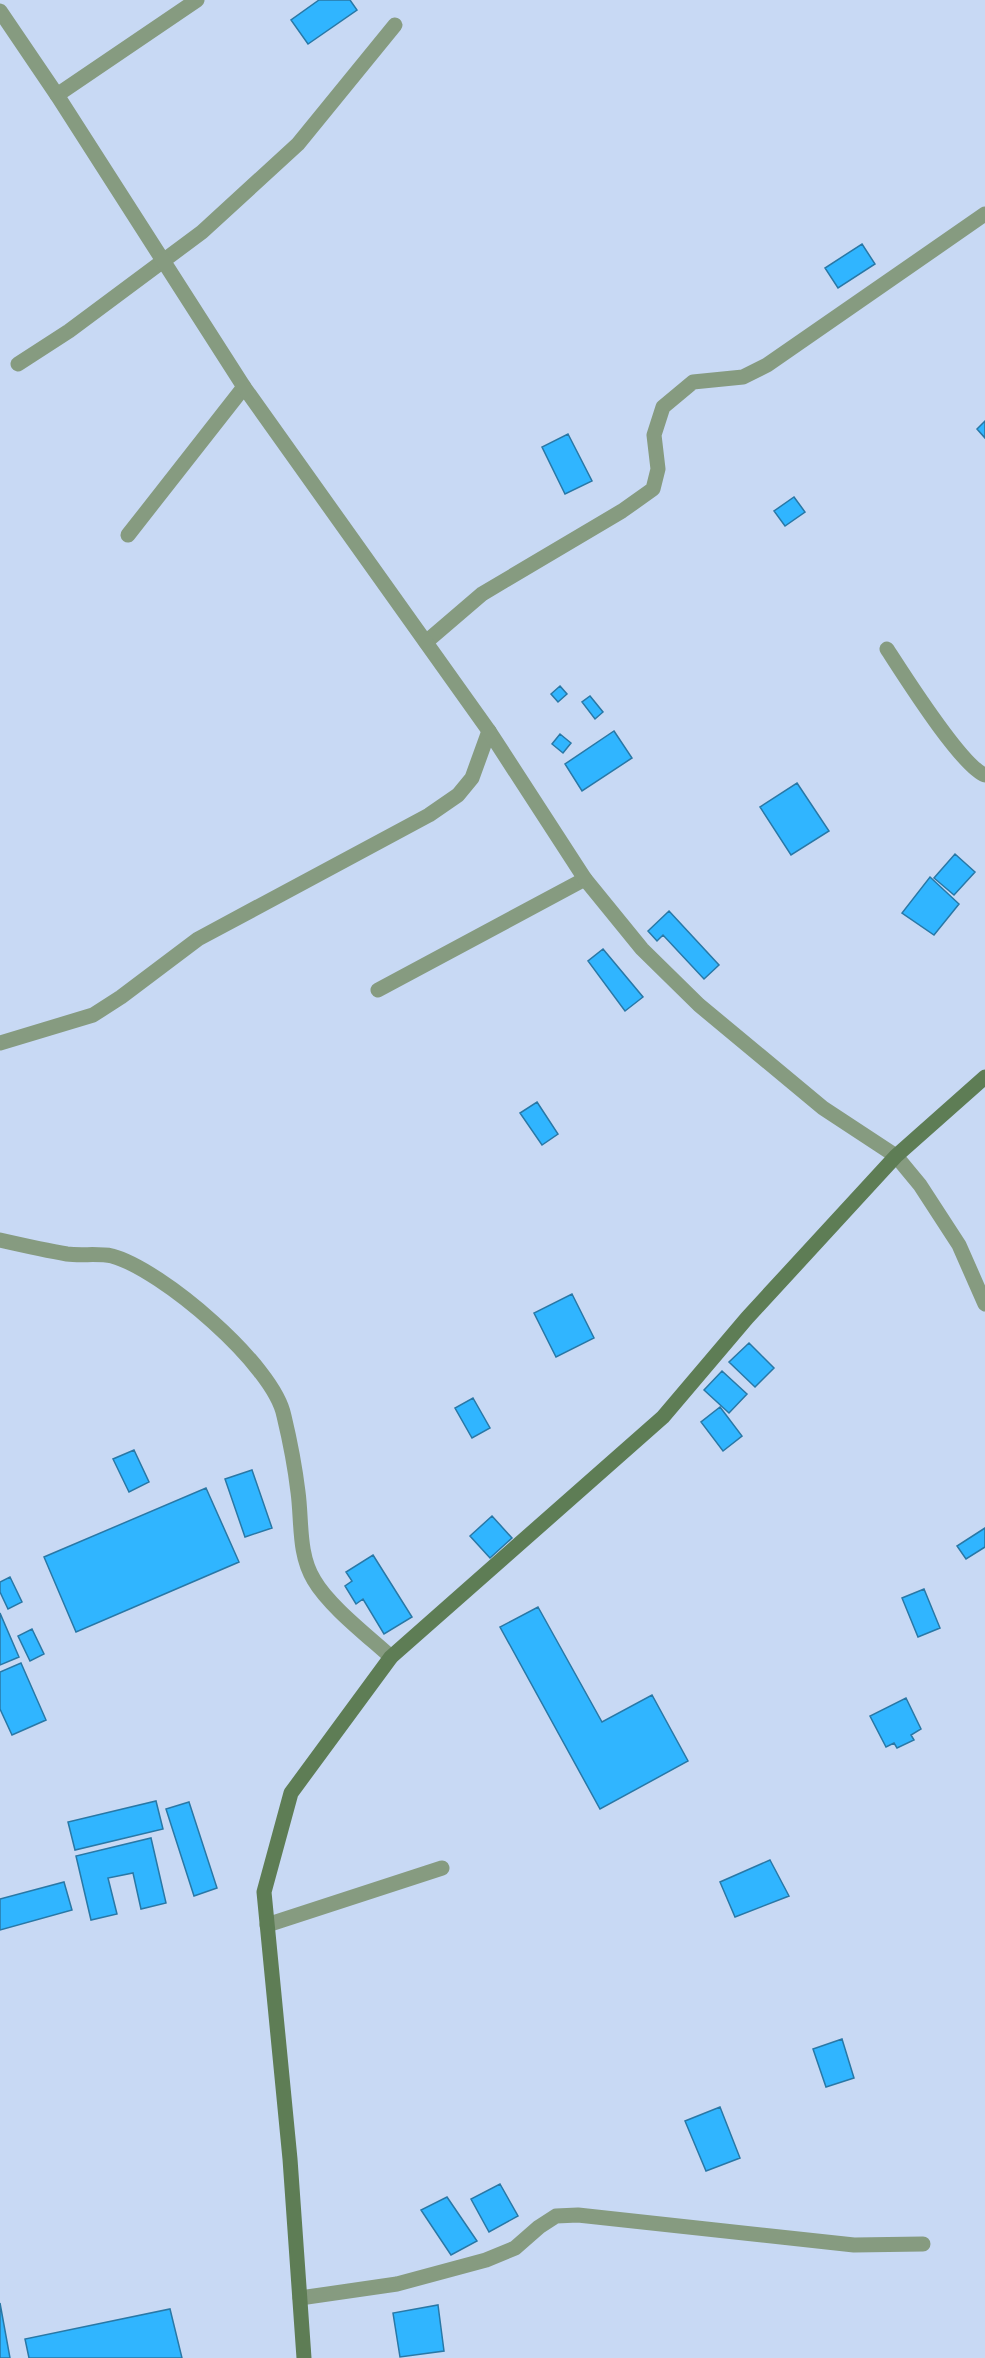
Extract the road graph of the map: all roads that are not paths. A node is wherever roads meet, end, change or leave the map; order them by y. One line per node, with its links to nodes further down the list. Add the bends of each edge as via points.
1 (197, 0): 4 (street)
2 (0, 11): 4 (street)
3 (395, 25): 6 (street, via 298,144)
4 (57, 95): 6 (street)
5 (985, 214): 10 (street, via 767,365 743,377 693,382 663,407 654,435 658,469 653,489 482,594)
6 (165, 262): 7 (street); 8 (street)
7 (18, 364)
8 (244, 387): 9 (street); 10 (street)
9 (128, 535)
10 (426, 642): 12 (street)
11 (887, 649): 13 (street, via 962,758)
12 (489, 730): 14 (street); 16 (street, via 472,778 458,795 429,815 198,939 93,1015)
13 (985, 775)
14 (585, 879): 15 (street); 18 (street, via 642,949 699,1005 823,1108)
15 (378, 990)
16 (0, 1043)
17 (985, 1077): 18 (main road)
18 (896, 1156): 20 (street, via 959,1245); 21 (main road, via 747,1318 663,1417)
19 (0, 1240): 21 (street, via 68,1254 111,1256 143,1270 184,1297 240,1347 284,1412 298,1492 304,1558 314,1581)
20 (985, 1304)
21 (391, 1657): 23 (main road, via 291,1793 264,1892)
22 (442, 1868): 23 (street)
23 (267, 1925): 25 (main road)
24 (923, 2244): 25 (street, via 854,2245 578,2215 556,2216 515,2248 486,2260 397,2284)
25 (300, 2298): 26 (main road)
26 (304, 2358)

